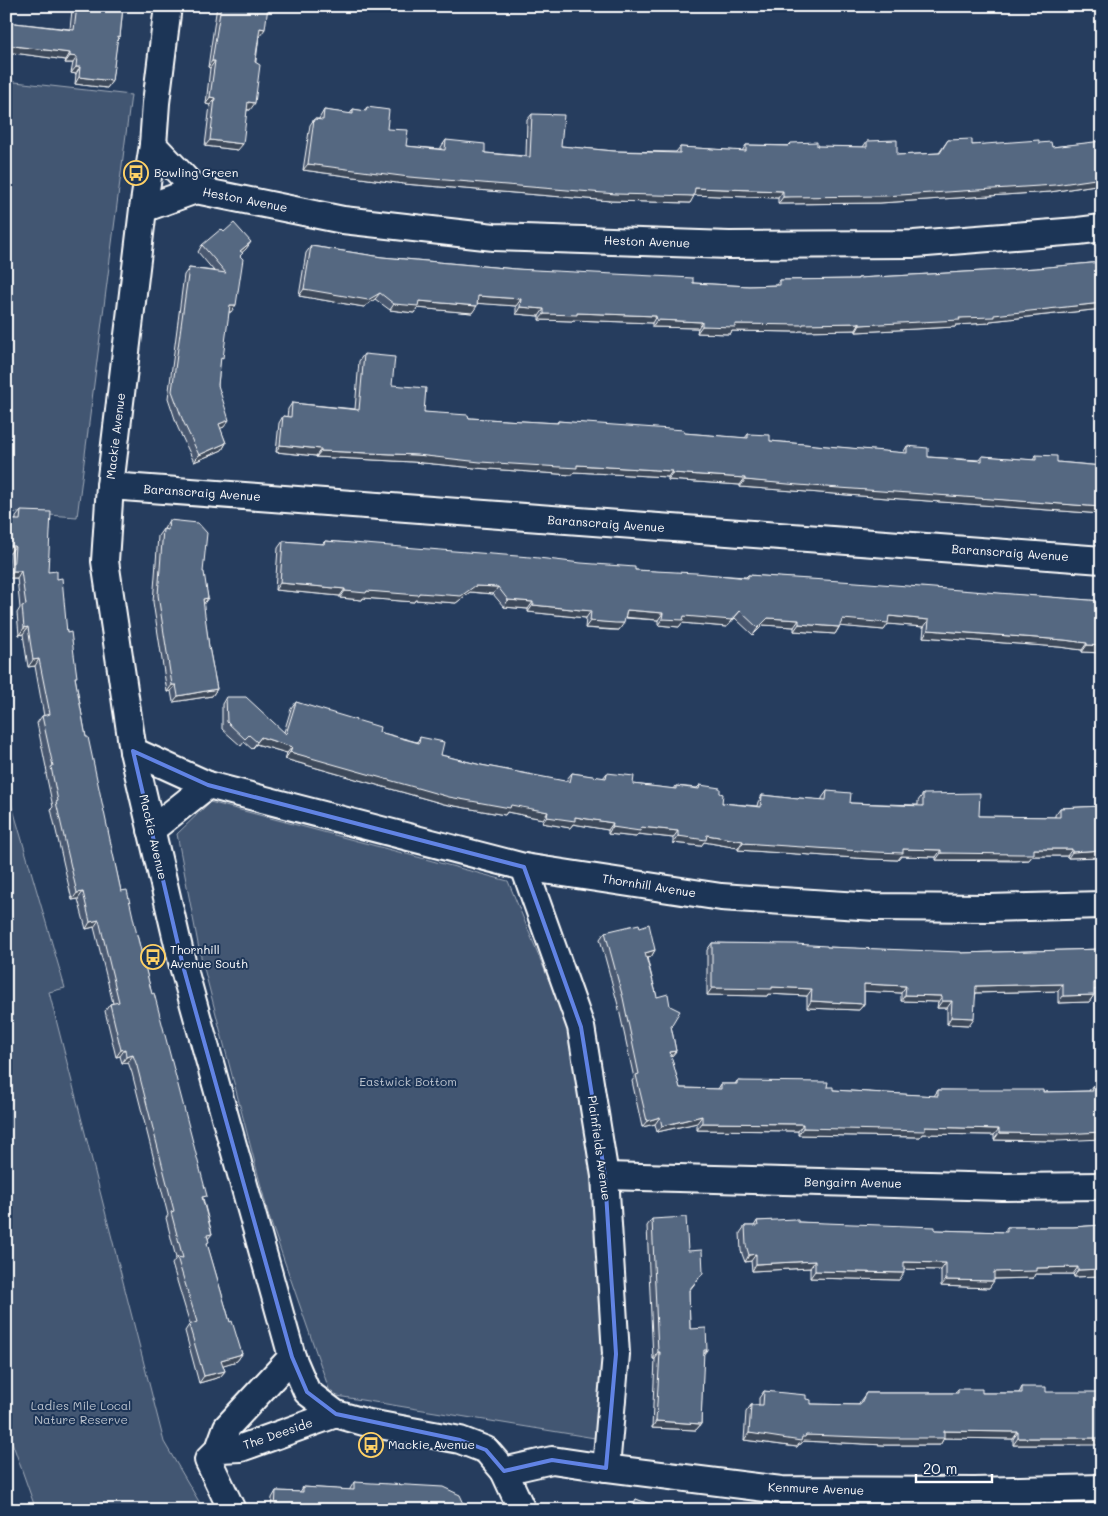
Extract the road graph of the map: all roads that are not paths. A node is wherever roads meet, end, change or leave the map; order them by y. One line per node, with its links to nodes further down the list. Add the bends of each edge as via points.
1 (168, 6): 2 (street, Mackie Avenue)
2 (153, 145): 3 (street, Heston Avenue); 4 (street, Mackie Avenue)
3 (196, 190): 4 (street, Heston Avenue); 5 (street, Heston Avenue, via 343,220 494,237 729,245 914,244)
4 (143, 209): 6 (street, Mackie Avenue)
5 (1102, 228)
6 (110, 486): 7 (street, Baranscraig Avenue); 8 (street, Mackie Avenue, via 105,561)
7 (1102, 560)
8 (133, 751): 9 (street, Thornhill Avenue); 10 (street, Mackie Avenue)
9 (208, 785): 10 (street); 11 (street, Thornhill Avenue)
10 (151, 830): 15 (street, Mackie Avenue, via 183,966)
11 (524, 867): 12 (street, Thornhill Avenue, via 721,897 875,907); 13 (street, Plainfields Avenue, via 581,1027)
12 (1102, 905)
13 (605, 1176): 14 (street, Bengairn Avenue, via 1003,1187); 18 (street, Plainfields Avenue, via 616,1354)
14 (1102, 1186)
15 (292, 1357): 16 (street, Mackie Avenue, via 307,1392); 17 (street, The Deeside, via 227,1427)
16 (336, 1414): 17 (street, The Deeside, via 241,1448); 19 (street, Mackie Avenue, via 460,1440 486,1450)
17 (219, 1449): 21 (street, The Deeside, via 208,1460)
18 (606, 1468): 19 (street, Kenmure Avenue, via 552,1460); 20 (street, Kenmure Avenue, via 781,1490)
19 (504, 1471): 22 (street, Mackie Avenue)
20 (1102, 1488)
21 (232, 1510)
22 (522, 1510)

